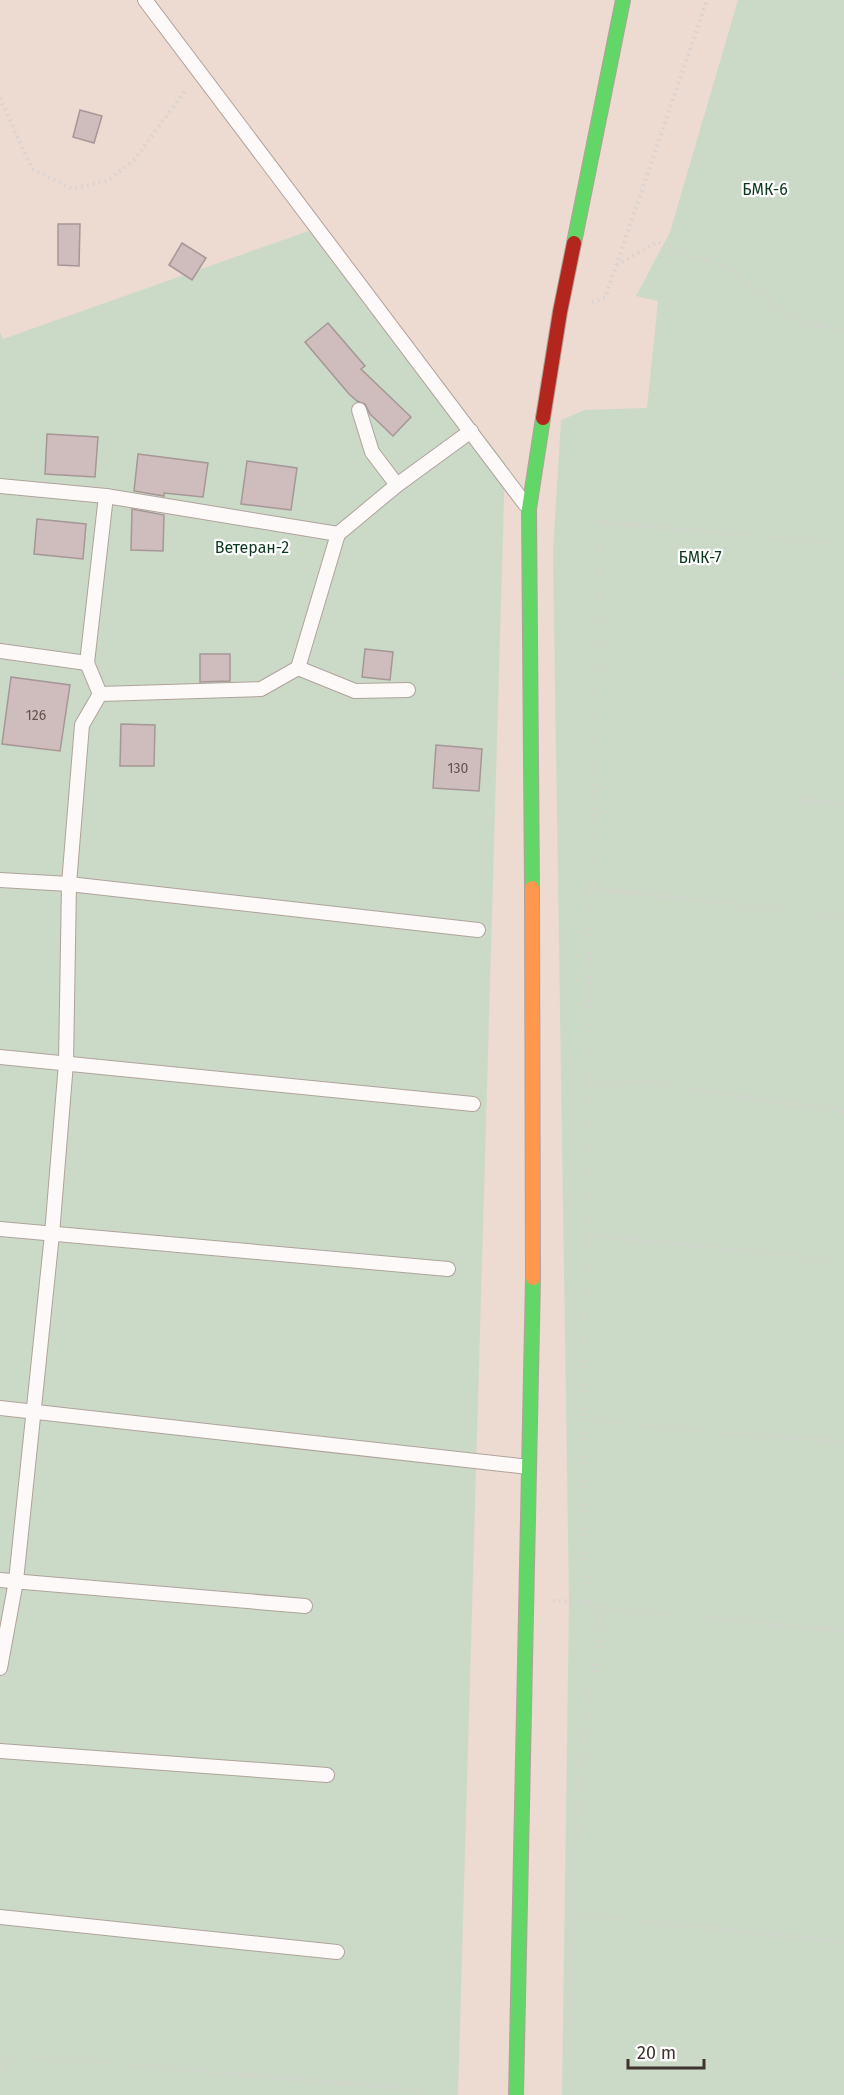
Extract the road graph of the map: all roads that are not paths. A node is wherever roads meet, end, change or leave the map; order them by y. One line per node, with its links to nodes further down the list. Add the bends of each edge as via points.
1 (145, 0): 4 (lane)
2 (623, 0): 8 (main road, via 560,312)
3 (359, 410): 5 (lane, via 372,452)
4 (471, 431): 5 (lane); 8 (lane)
5 (397, 485): 9 (lane)
6 (0, 486): 7 (lane)
7 (106, 496): 9 (lane); 11 (lane)
8 (529, 509): 26 (main road, via 534,1213)
9 (338, 534): 12 (lane)
10 (0, 651): 11 (lane)
11 (87, 663): 14 (lane)
12 (298, 668): 13 (lane, via 355,691); 14 (lane, via 261,689)
13 (408, 690)
14 (100, 694): 16 (lane, via 82,725)
15 (0, 880): 16 (lane)
16 (69, 884): 17 (lane); 19 (lane)
17 (478, 930)
18 (0, 1057): 19 (lane)
19 (66, 1063): 20 (lane); 22 (lane)
20 (473, 1104)
21 (0, 1229): 22 (lane)
22 (52, 1234): 23 (lane); 25 (lane)
23 (448, 1269)
24 (0, 1408): 25 (lane)
25 (34, 1412): 26 (lane); 28 (lane)
26 (529, 1467): 35 (main road)
27 (0, 1580): 28 (lane)
28 (16, 1581): 29 (lane); 30 (lane)
29 (305, 1606)
30 (0, 1668)
31 (0, 1751): 32 (lane)
32 (327, 1775)
33 (0, 1917): 34 (lane)
34 (337, 1952)
35 (516, 2095)

